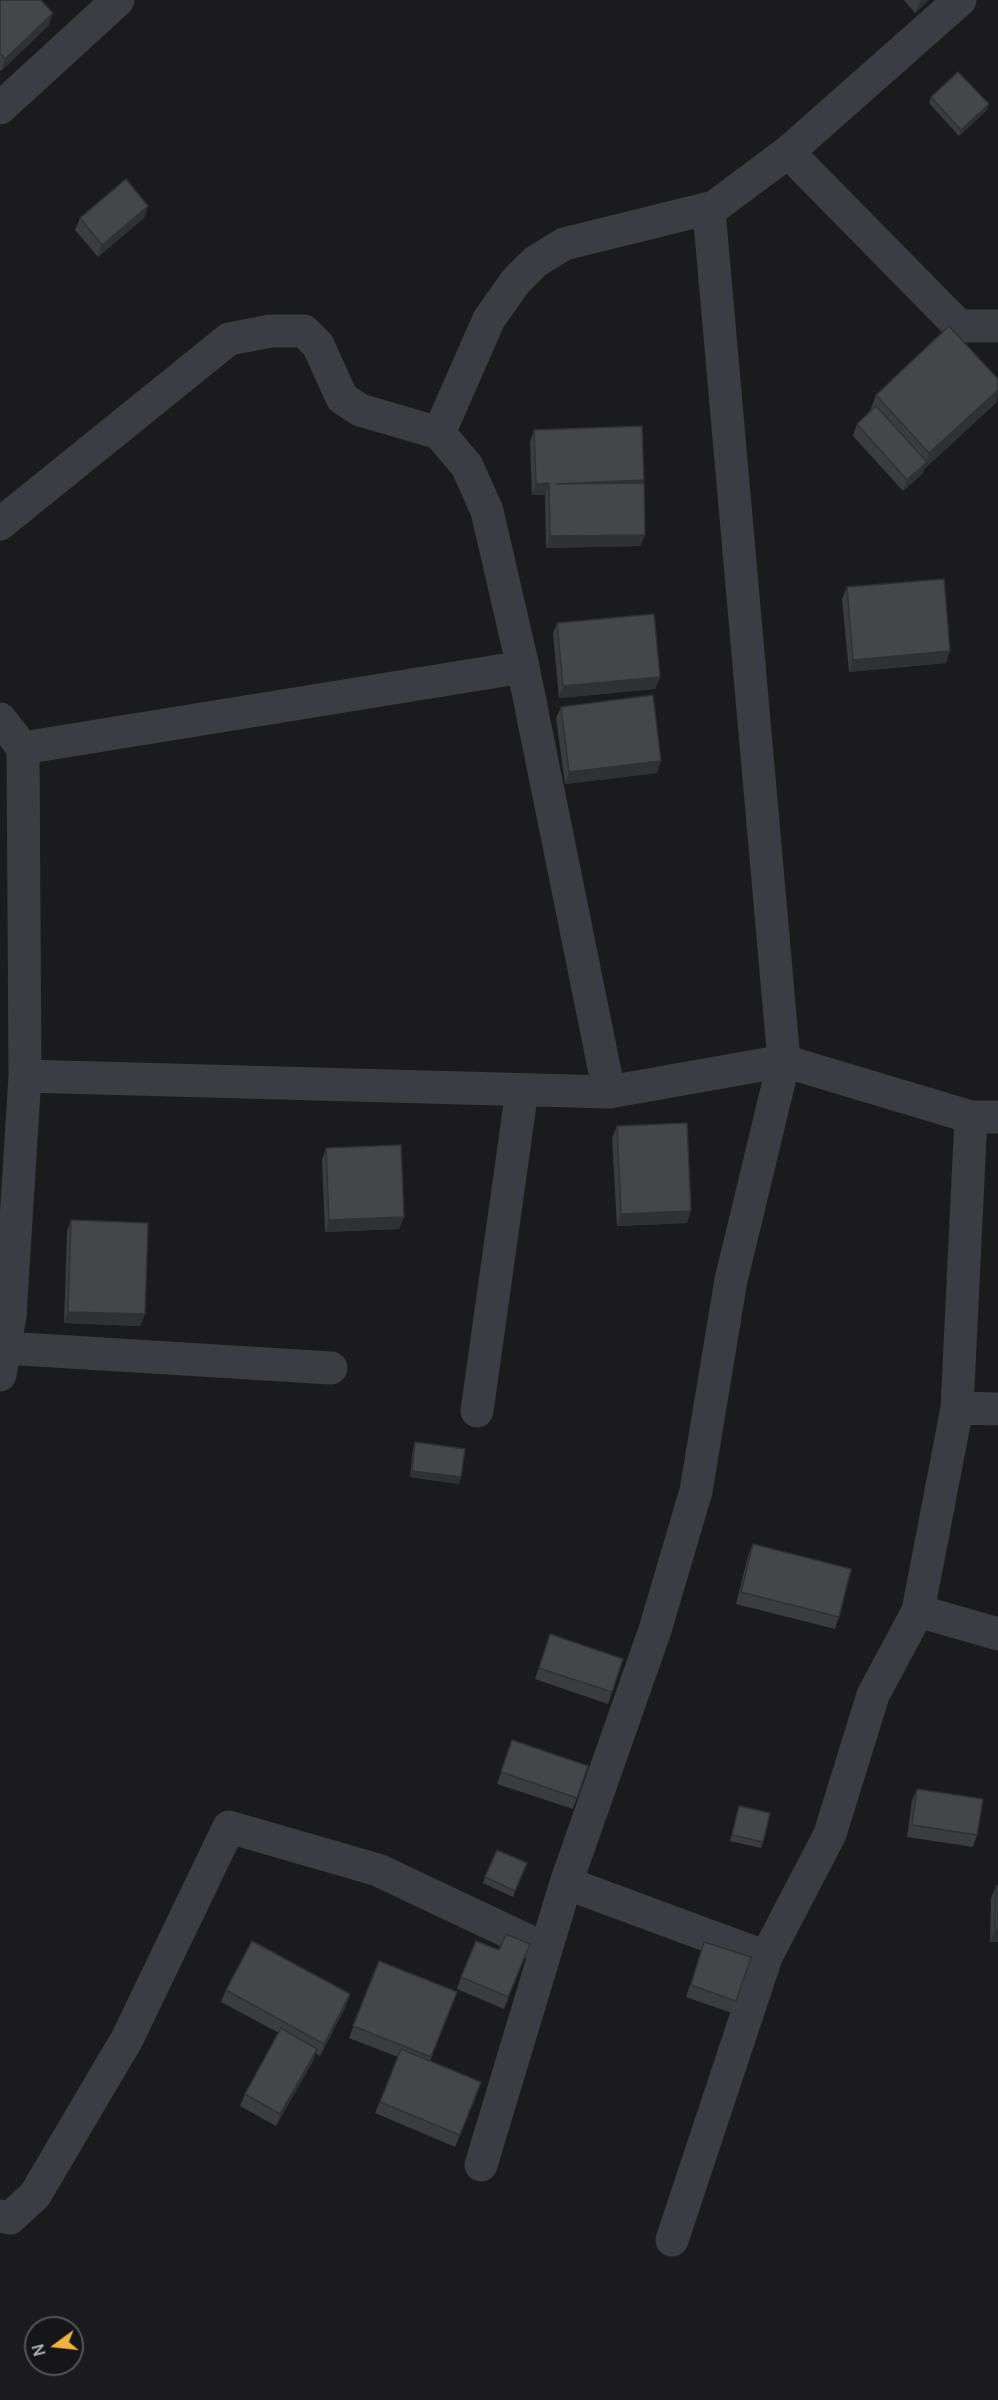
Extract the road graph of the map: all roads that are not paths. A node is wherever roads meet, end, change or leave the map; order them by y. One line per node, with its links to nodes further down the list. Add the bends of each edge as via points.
1 (118, 0): 3 (street)
2 (960, 0): 4 (street)
3 (0, 108)
4 (788, 152): 5 (street); 6 (street, via 959,326)
5 (714, 207): 7 (street, via 564,244 535,262 489,319); 12 (street, via 709,211)
6 (998, 326)
7 (439, 433): 8 (street, via 360,410 342,398 318,345 304,331 271,331 229,339); 9 (street, via 468,466 486,511)
8 (0, 524)
9 (523, 667): 11 (street); 15 (street)
10 (0, 719): 11 (street)
11 (23, 748): 13 (street)
12 (784, 1061): 15 (street); 16 (street); 24 (street, via 731,1280 696,1491 655,1630)
13 (25, 1076): 14 (street); 17 (street, via 10,1316)
14 (522, 1090): 15 (street); 21 (street)
15 (609, 1092)
16 (984, 1117): 19 (street)
17 (2, 1361): 18 (street)
18 (330, 1368)
19 (957, 1408): 20 (street); 22 (street)
20 (998, 1409)
21 (477, 1411)
22 (918, 1611): 23 (street); 26 (street, via 873,1695 830,1834)
23 (998, 1634)
24 (566, 1883): 25 (street); 26 (street)
25 (545, 1949): 27 (street); 28 (street, via 378,1870 229,1827 127,2039 35,2195 10,2218)
26 (766, 1958): 29 (street)
27 (481, 2164)
28 (0, 2216)
29 (672, 2240)

